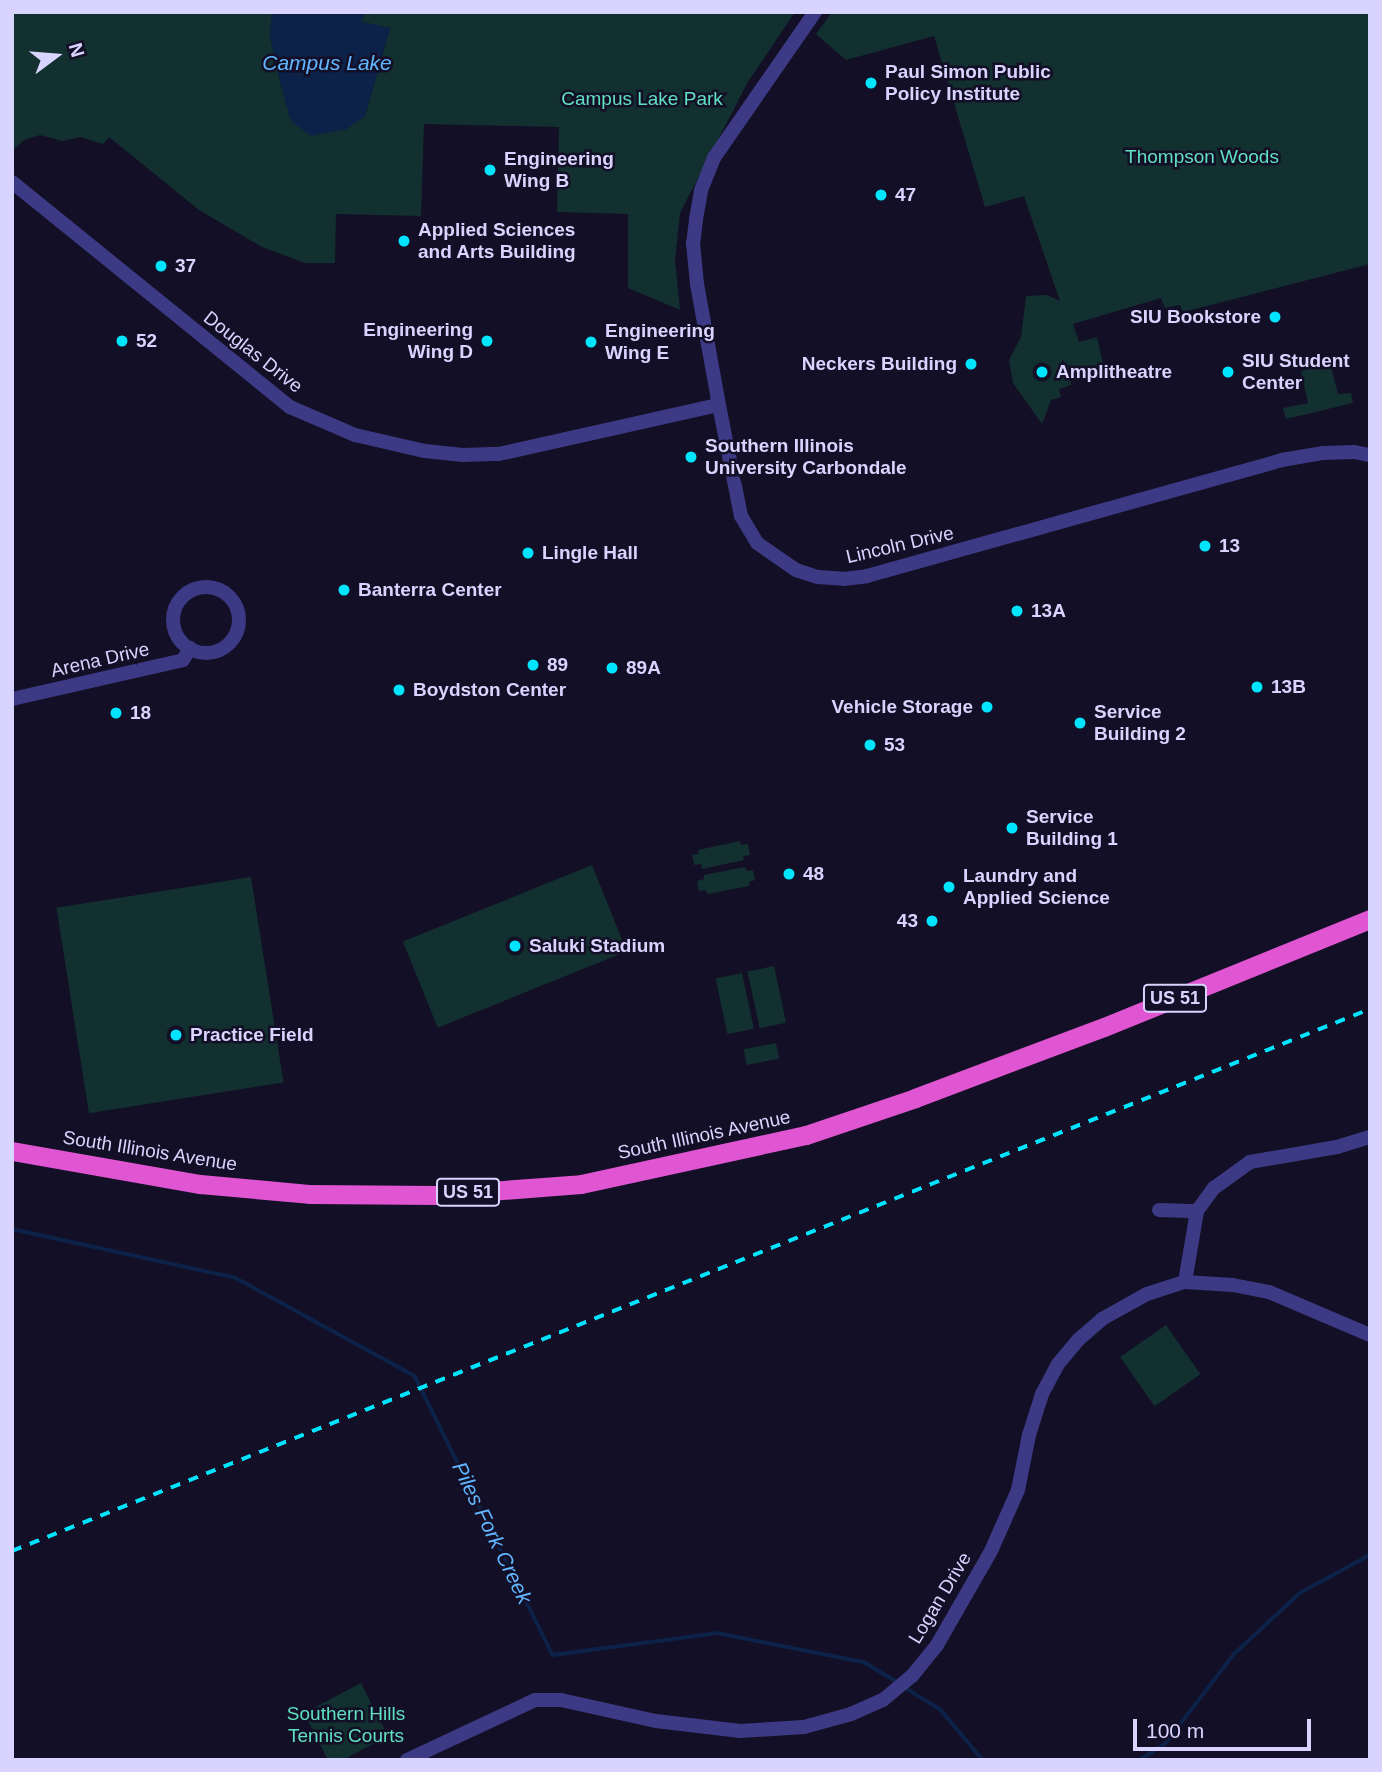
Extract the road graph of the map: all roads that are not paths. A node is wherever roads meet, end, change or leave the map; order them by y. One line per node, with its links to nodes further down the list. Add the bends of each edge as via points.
1 (815, 12): 3 (street, Lincoln Drive, via 714,158 701,191 693,243)
2 (12, 182): 3 (street, Douglas Drive, via 290,407 355,435 425,451 499,454)
3 (719, 405): 4 (street, Lincoln Drive, via 741,516 757,543 796,570 844,579 939,558 1282,460 1333,453)
4 (1370, 455)
5 (190, 649): 5 (street, Arena Drive, via 212,652 233,639 237,610 224,593 203,587 181,598 173,622 180,641); 6 (street, Arena Drive, via 183,660)
6 (12, 699)
7 (1370, 919): 9 (highway, South Illinois Avenue / US 51, via 1104,1027 806,1135 581,1184 436,1195 309,1194 200,1184)
8 (1370, 1136): 11 (street, via 1337,1147 1250,1162 1214,1188)
9 (12, 1151)
10 (1159, 1210): 11 (street)
11 (1197, 1212): 12 (street)
12 (1185, 1282): 13 (street, Logan Drive, via 1269,1292); 14 (street, Logan Drive, via 1121,1306 1078,1340 1058,1364 1042,1394 1018,1490 991,1551 937,1646 883,1700 804,1727 740,1731 656,1721 561,1700 535,1700)
13 (1370, 1335)
14 (407, 1760)

